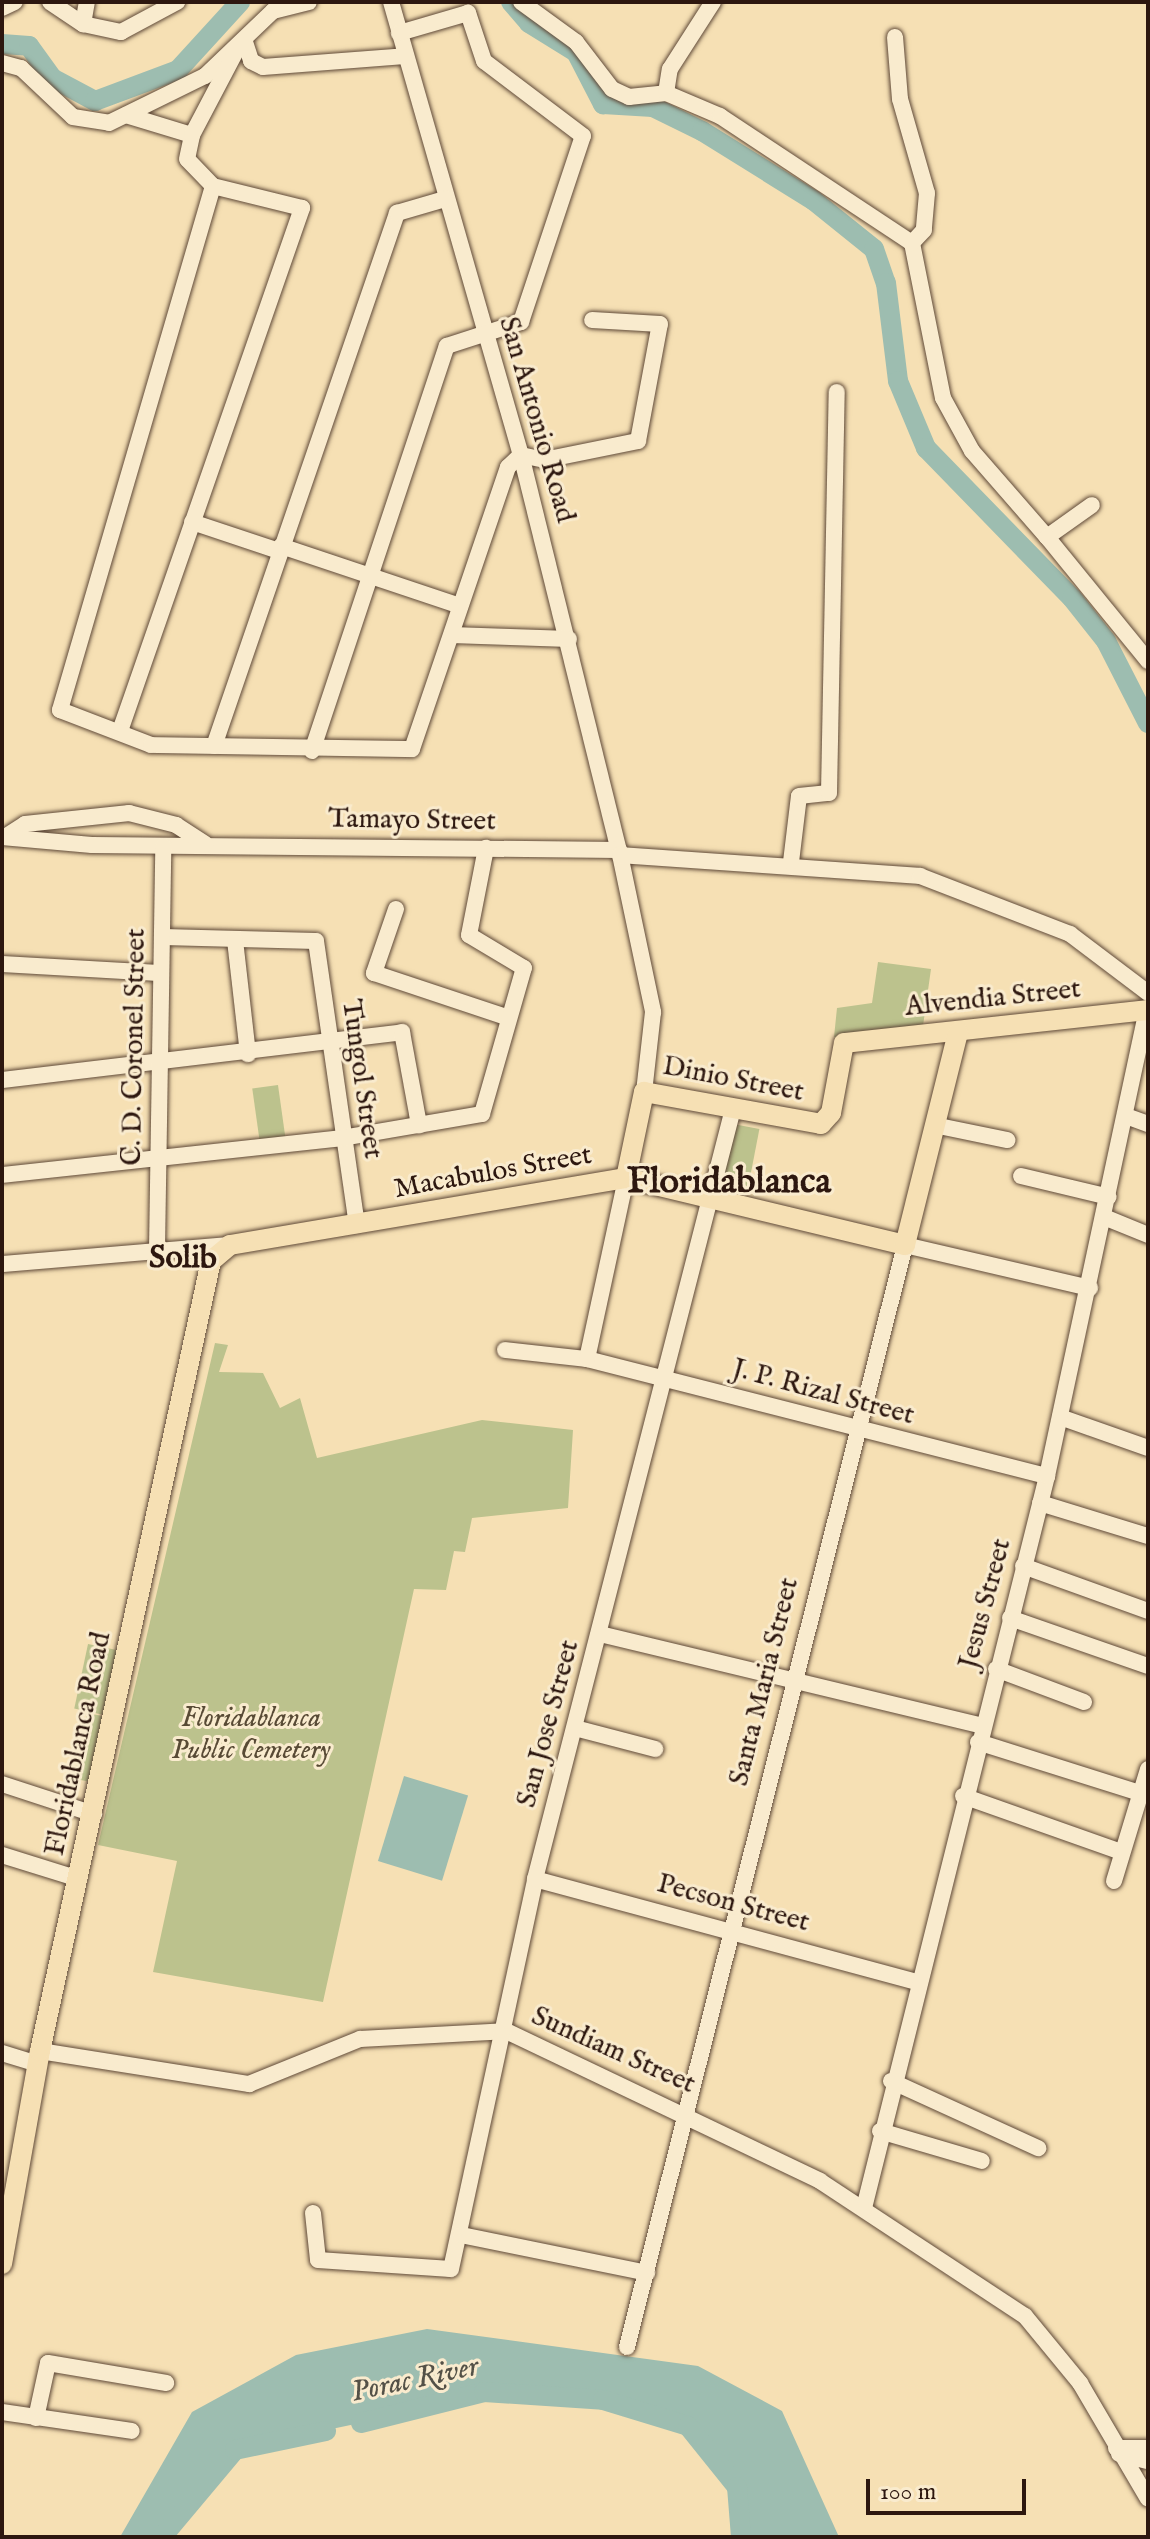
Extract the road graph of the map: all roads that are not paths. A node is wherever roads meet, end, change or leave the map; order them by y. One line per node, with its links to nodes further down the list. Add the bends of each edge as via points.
1 (15, 2): 9 (street)
2 (50, 2): 11 (street)
3 (87, 2): 11 (street)
4 (177, 2): 10 (street)
5 (309, 2): 14 (street, via 273,11)
6 (391, 2): 12 (street, San Antonio Road)
7 (521, 2): 17 (street, via 576,42 612,89 629,97)
8 (713, 2): 17 (street, via 670,69)
9 (2, 8)
10 (155, 10): 11 (street, via 121,32)
11 (83, 24)
12 (399, 33): 15 (street, San Antonio Road); 24 (street, via 468,13 484,61 583,136 521,322)
13 (895, 37): 22 (street, via 900,99 927,193 924,230)
14 (240, 46): 15 (street, via 263,67); 18 (street, via 194,83); 19 (street)
15 (405, 56): 21 (street, San Antonio Road)
16 (2, 63): 18 (street, via 21,68 73,117 93,125)
17 (666, 93): 22 (street, via 788,156)
18 (126, 115): 19 (street)
19 (192, 135): 20 (street, via 187,159)
20 (213, 186): 28 (street, via 302,208); 36 (street, via 60,710)
21 (445, 199): 24 (street, San Antonio Road); 30 (street, via 397,213)
22 (912, 243): 29 (street, via 950,419 992,479)
23 (592, 320): 26 (street, via 660,324 638,441 544,460)
24 (483, 330): 26 (street, San Antonio Road); 31 (street, via 447,346)
25 (837, 392): 44 (street, via 829,793 799,796)
26 (521, 455): 32 (street, via 508,467); 34 (street, San Antonio Road)
27 (1092, 505): 29 (street)
28 (192, 522): 30 (street); 36 (street)
29 (1047, 537): 35 (street)
30 (280, 548): 31 (street); 37 (street)
31 (371, 577): 32 (street); 38 (street)
32 (460, 606): 33 (street)
33 (452, 635): 34 (street); 38 (street, via 412,749)
34 (569, 639): 43 (street, San Antonio Road)
35 (1148, 661)
36 (120, 731): 37 (street, via 151,745)
37 (214, 746): 38 (street)
38 (312, 751)
39 (4, 837): 40 (street, via 25,824 129,813 176,825); 41 (street, Tamayo Street)
40 (205, 844): 41 (street, Tamayo Street); 42 (street, Tamayo Street)
41 (163, 846): 46 (street, C. D. Coronel Street)
42 (486, 848): 43 (street, Tamayo Street); 52 (street, via 469,935 524,968)
43 (619, 852): 44 (street, Tamayo Street); 59 (street, San Antonio Road, via 653,1012)
44 (791, 862): 50 (street, Tamayo Street, via 950,884 1070,934)
45 (396, 909): 52 (street, via 374,973)
46 (163, 937): 47 (street); 49 (street, C. D. Coronel Street)
47 (235, 940): 55 (street, Tungol Street, via 316,941); 56 (street)
48 (2, 964): 49 (street)
49 (159, 973): 57 (street, C. D. Coronel Street)
50 (1148, 993)
51 (1148, 1010): 53 (main road, Alvendia Street); 61 (street, Jesus Street)
52 (509, 1018): 63 (street, via 482,1114)
53 (958, 1032): 54 (main road, Alvendia Street); 64 (main road, Santa Maria Street)
54 (844, 1043): 60 (main road, Dinio Street, via 826,1122)
55 (331, 1045): 56 (street); 63 (street, via 402,1032); 65 (street, Tungol Street)
56 (248, 1054): 57 (street)
57 (160, 1064): 58 (street); 67 (street, C. D. Coronel Street)
58 (2, 1080)
59 (644, 1092): 60 (main road, Dinio Street); 70 (main road)
60 (733, 1109): 71 (street, San Jose Street)
61 (1126, 1116): 62 (street); 72 (street, Jesus Street)
62 (1148, 1124)
63 (419, 1125): 65 (street)
64 (934, 1125): 66 (street); 77 (main road, Santa Maria Street)
65 (342, 1138): 67 (street); 74 (street, Tungol Street)
66 (1007, 1140)
67 (158, 1161): 68 (street); 78 (street, C. D. Coronel Street)
68 (2, 1175)
69 (1021, 1176): 72 (street)
70 (626, 1178): 71 (main road, Macabulos Street); 74 (main road, Macabulos Street); 82 (street)
71 (713, 1196): 77 (main road, Macabulos Street); 83 (street, San Jose Street)
72 (1109, 1197): 73 (street, Jesus Street)
73 (1104, 1217): 75 (street); 80 (street, Jesus Street)
74 (357, 1225): 76 (main road, Macabulos Street)
75 (1148, 1235)
76 (230, 1245): 78 (street); 106 (main road, Floridablanca Road, via 203,1277)
77 (905, 1245): 80 (street, Macabulos Street); 85 (street, Santa Maria Street)
78 (157, 1249): 79 (street)
79 (2, 1264)
80 (1090, 1288): 84 (street, Jesus Street)
81 (505, 1350): 82 (street, J. P. Rizal Street)
82 (587, 1359): 83 (street, J. P. Rizal Street)
83 (666, 1379): 85 (street, J. P. Rizal Street); 93 (street, San Jose Street)
84 (1060, 1417): 86 (street); 87 (street, Jesus Street)
85 (858, 1430): 87 (street, J. P. Rizal Street); 96 (street, Santa Maria Street)
86 (1148, 1448)
87 (1047, 1476): 88 (street, Jesus Street)
88 (1040, 1503): 89 (street); 90 (street, Jesus Street)
89 (1148, 1536)
90 (1023, 1566): 91 (street); 92 (street, Jesus Street)
91 (1148, 1611)
92 (1010, 1618): 94 (street); 95 (street, Jesus Street)
93 (600, 1634): 96 (street); 98 (street, San Jose Street)
94 (1148, 1666)
95 (996, 1669): 97 (street); 99 (street, Jesus Street)
96 (795, 1677): 99 (street); 112 (street, Santa Maria Street)
97 (1084, 1702)
98 (575, 1728): 100 (street); 110 (street, San Jose Street)
99 (980, 1734): 103 (street); 105 (street, Jesus Street)
100 (655, 1749)
101 (1148, 1769): 103 (street)
102 (2, 1784): 106 (street)
103 (1140, 1793): 107 (street)
104 (2, 1796): 106 (street)
105 (963, 1796): 107 (street); 113 (street, Jesus Street)
106 (93, 1819): 109 (main road, Floridablanca Road)
107 (1121, 1852): 111 (street)
108 (2, 1855): 109 (street)
109 (79, 1879): 116 (main road, Floridablanca Road)
110 (535, 1879): 112 (street, Pecson Street); 114 (street, San Jose Street)
111 (1114, 1881)
112 (731, 1929): 113 (street, Pecson Street); 118 (street, Santa Maria Street)
113 (916, 1982): 117 (street, Jesus Street)
114 (506, 2031): 116 (street, Sundiam Street, via 360,2039 249,2084); 118 (street, Sundiam Street); 125 (street, San Jose Street)
115 (2, 2053): 116 (street, Sundiam Street)
116 (39, 2057): 123 (main road, Floridablanca Road)
117 (891, 2081): 119 (street, Jesus Street); 120 (street)
118 (688, 2113): 122 (street, Sundiam Street); 127 (street, Santa Maria Street)
119 (880, 2131): 121 (street); 122 (street, Jesus Street)
120 (1038, 2148)
121 (982, 2161)
122 (864, 2208): 134 (street, Sundiam Street, via 1025,2316 1080,2383)
123 (7, 2213): 126 (main road, Floridablanca Road)
124 (313, 2213): 125 (street, San Jose Street, via 318,2260 451,2269)
125 (461, 2235): 127 (street)
126 (2, 2264)
127 (647, 2273): 128 (street, Santa Maria Street)
128 (627, 2347)
129 (166, 2383): 131 (street, via 48,2363)
130 (2, 2412): 131 (street)
131 (36, 2418): 132 (street)
132 (132, 2431)
133 (1148, 2448): 134 (street)
134 (1118, 2451): 135 (street); 136 (street, Sundiam Street)
135 (1148, 2461)
136 (1148, 2499)

